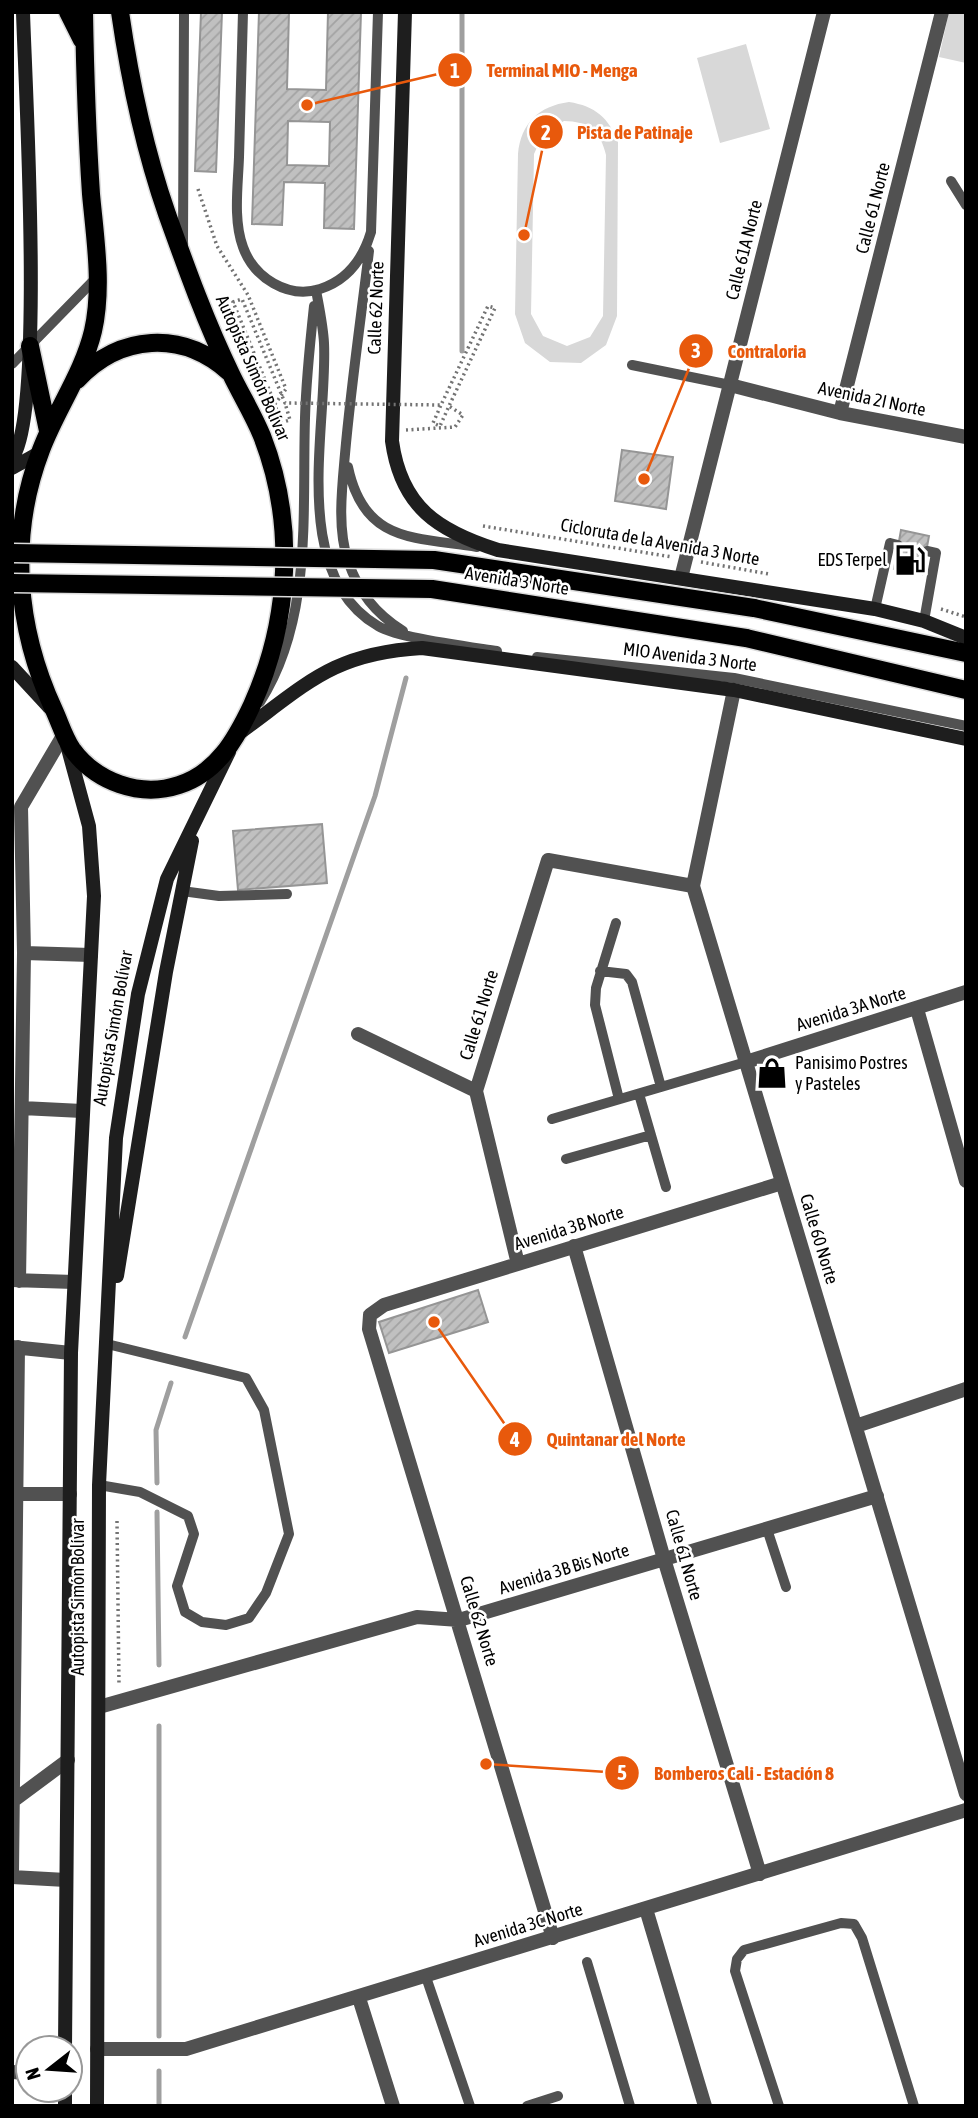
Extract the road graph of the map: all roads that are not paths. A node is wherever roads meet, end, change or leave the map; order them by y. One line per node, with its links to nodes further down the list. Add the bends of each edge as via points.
1 (68, 12): 11 (main road)
2 (84, 12): 11 (main road, Autopista Simón Bolívar)
3 (120, 12): 15 (main road, Autopista Simón Bolívar, via 138,117)
4 (184, 12): 15 (lane)
5 (243, 12): 17 (lane, via 237,208 243,247 256,271 271,283 292,290)
6 (378, 12): 14 (lane)
7 (405, 12): 32 (main road, Calle 62 Norte, via 391,427 394,455 406,488 425,514 452,534)
8 (824, 12): 22 (street, Calle 61A Norte)
9 (943, 12): 24 (street, Calle 61 Norte)
10 (19, 20): 18 (main road)
11 (85, 45): 16 (main road, Autopista Simón Bolívar)
12 (951, 181): 13 (lane)
13 (966, 205)
14 (371, 232): 17 (lane, via 360,261 340,279); 28 (lane)
15 (183, 257): 21 (main road, Autopista Simón Bolívar)
16 (98, 276): 18 (lane); 23 (main road, Autopista Simón Bolívar, via 93,332)
17 (316, 290): 39 (lane, MIO Avenida 3 Norte, via 324,342 319,516 323,538 348,600 379,628); 47 (lane, via 295,611 270,687)
18 (30, 346): 19 (lane); 25 (main road); 29 (main road, via 27,402 19,450)
19 (12, 364)
20 (632, 365): 22 (lane)
21 (231, 375): 23 (main road, via 200,351 142,343 105,355 76,381); 47 (main road, Autopista Simón Bolívar, via 254,416 270,461 281,507 285,554 273,648)
22 (730, 386): 24 (street, Avenida 2I Norte); 35 (street, Calle 61A Norte)
23 (65, 398): 25 (main road, Autopista Simón Bolívar)
24 (840, 413): 26 (street, Avenida 2I Norte)
25 (48, 431): 27 (main road, Autopista Simón Bolívar)
26 (966, 437)
27 (39, 453): 30 (main road); 45 (main road, Autopista Simón Bolívar, via 21,532 20,587 32,653)
28 (345, 456): 32 (lane, via 360,504 380,525 409,538); 39 (lane, via 342,518 347,559 374,610)
29 (12, 458)
30 (12, 468)
31 (898, 545): 37 (lane, via 890,544)
32 (498, 550): 35 (main road, Avenida 3 Norte)
33 (927, 551): 38 (lane, via 936,553)
34 (12, 553): 41 (main road, Avenida 3 Norte, bridge, via 434,560 754,608)
35 (681, 579): 37 (main road, Avenida 3 Norte)
36 (12, 583): 44 (main road, Avenida 3 Norte, bridge, via 432,589 746,638)
37 (876, 609): 38 (main road, Avenida 3 Norte)
38 (924, 621): 40 (main road, Avenida 3 Norte)
39 (408, 634): 46 (lane, MIO Avenida 3 Norte, via 516,654 734,678)
40 (966, 638)
41 (966, 653)
42 (12, 667): 45 (main road)
43 (733, 690): 47 (main road, via 453,651 390,649 343,662 318,675); 48 (main road); 50 (street, Calle 60 Norte)
44 (966, 690)
45 (60, 725): 47 (main road, via 92,770 119,785 150,790 180,785 201,775); 54 (street, via 21,807); 55 (main road, Autopista Simón Bolívar, via 89,826 94,896)
46 (966, 726)
47 (236, 735): 49 (main road, Autopista Simón Bolívar)
48 (966, 739)
49 (198, 816): 51 (main road); 78 (main road, Autopista Simón Bolívar, via 167,879 134,1017 116,1138)
50 (693, 886): 60 (street, Calle 60 Norte); 62 (street, Calle 61 Norte, via 548,860)
51 (181, 891): 52 (lane, via 219,896); 78 (main road)
52 (287, 894)
53 (616, 923): 56 (lane)
54 (24, 953): 55 (street); 65 (street)
55 (91, 955): 66 (main road, Autopista Simón Bolívar)
56 (600, 971): 61 (lane, via 626,974 632,982); 64 (lane, via 597,1022)
57 (966, 992): 58 (street, Avenida 3A Norte)
58 (917, 1009): 60 (street, Avenida 3A Norte); 70 (street)
59 (358, 1034): 62 (street)
60 (746, 1062): 61 (lane); 71 (street, Calle 60 Norte)
61 (661, 1087): 63 (lane)
62 (475, 1091): 74 (street)
63 (639, 1094): 64 (lane); 68 (lane)
64 (619, 1099): 67 (lane)
65 (22, 1108): 66 (street); 75 (street)
66 (82, 1111): 76 (main road, Autopista Simón Bolívar)
67 (552, 1119)
68 (651, 1135): 69 (lane); 72 (lane)
69 (566, 1159)
70 (966, 1181)
71 (782, 1183): 73 (street, Avenida 3B Norte); 82 (street, Calle 60 Norte)
72 (666, 1187)
73 (574, 1246): 74 (street, Avenida 3B Norte); 88 (street, Calle 61 Norte)
74 (518, 1264): 77 (street, Avenida 3B Norte, via 384,1305)
75 (16, 1280): 76 (street)
76 (74, 1282): 80 (main road, Autopista Simón Bolívar)
77 (370, 1315): 90 (street, Calle 62 Norte, via 369,1329)
78 (107, 1344): 83 (main road, Autopista Simón Bolívar); 83 (lane, via 246,1378 264,1410 289,1534 266,1593 249,1618 226,1625 202,1622 185,1612 177,1586 194,1534 188,1516 140,1492)
79 (15, 1347): 80 (street); 84 (street)
80 (71, 1353): 85 (main road, Autopista Simón Bolívar)
81 (966, 1389): 82 (street)
82 (856, 1426): 86 (street, Calle 60 Norte)
83 (99, 1485): 91 (main road, Autopista Simón Bolívar)
84 (14, 1494): 85 (street); 94 (street)
85 (70, 1494): 92 (main road, Autopista Simón Bolívar)
86 (877, 1496): 87 (street, Avenida 3B Bis Norte); 93 (street, Calle 60 Norte)
87 (767, 1529): 88 (street, Avenida 3B Bis Norte); 89 (lane)
88 (664, 1559): 90 (street, Avenida 3B Bis Norte); 97 (street, Calle 61 Norte)
89 (786, 1587)
90 (459, 1620): 91 (street, Avenida 3B Bis Norte, via 417,1617); 101 (street, Calle 62 Norte)
91 (99, 1707): 106 (main road, Autopista Simón Bolívar)
92 (68, 1760): 94 (street); 99 (main road, Autopista Simón Bolívar)
93 (966, 1794)
94 (13, 1801): 96 (street)
95 (966, 1810): 97 (street, Avenida 3C Norte)
96 (12, 1870)
97 (760, 1874): 100 (street, Avenida 3C Norte)
98 (12, 1877): 99 (street)
99 (66, 1880): 105 (main road, Autopista Simón Bolívar)
100 (646, 1909): 101 (street, Avenida 3C Norte); 113 (street)
101 (553, 1938): 103 (street, Avenida 3C Norte)
102 (587, 1962): 112 (lane)
103 (426, 1977): 104 (street, Avenida 3C Norte); 110 (lane)
104 (359, 1998): 106 (street, Avenida 3C Norte, via 186,2049); 109 (street)
105 (65, 2034)
106 (97, 2049): 108 (main road, Autopista Simón Bolívar)
107 (558, 2096): 111 (lane)
108 (97, 2106)
109 (393, 2106)
110 (470, 2106)
111 (527, 2106)
112 (631, 2106)
113 (705, 2106)
114 (779, 2106): 115 (lane, via 735,1972 737,1959 744,1950 841,1923 854,1924 862,1938)
115 (914, 2106)

